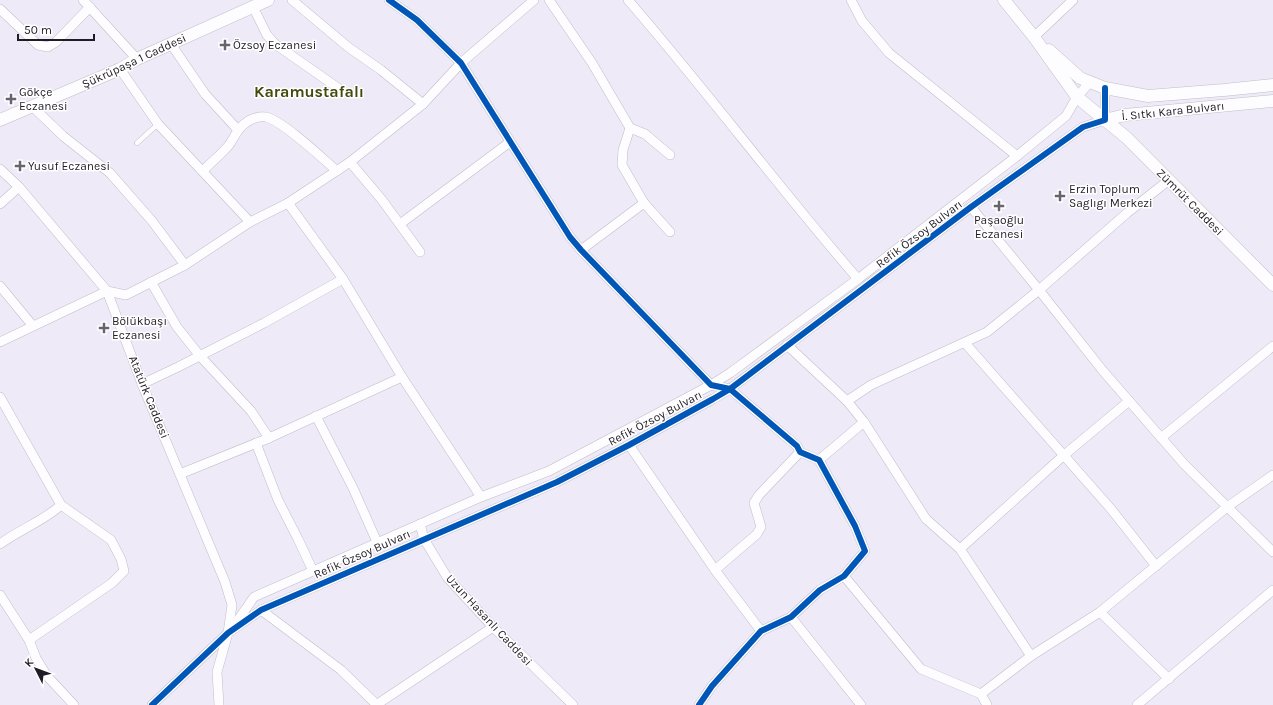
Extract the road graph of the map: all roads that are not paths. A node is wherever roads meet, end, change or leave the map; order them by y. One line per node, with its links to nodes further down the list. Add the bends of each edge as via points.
1 (292, 0): 23 (street)
2 (389, 0): 15 (street, via 417,20)
3 (534, 0): 15 (street)
4 (550, 0): 28 (street, via 592,63)
5 (628, 0): 51 (street)
6 (851, 0): 33 (street, via 862,21 889,53)
7 (1004, 0): 12 (main road)
8 (1074, 0): 12 (street)
9 (260, 3): 13 (main road, Şükrüpaşa 1 Caddesi); 19 (street, via 267,35 275,44)
10 (86, 4): 11 (street, via 56,42 48,47 38,46); 14 (street)
11 (0, 9)
12 (1034, 37): 17 (main road, İ. Sıtkı Kara Bulvarı, via 1080,78); 21 (main road, İ. Sıtkı Kara Bulvarı)
13 (171, 44): 14 (main road, Şükrüpaşa 1 Caddesi); 29 (street, via 205,94)
14 (138, 59): 16 (main road, Şükrüpaşa 1 Caddesi)
15 (461, 63): 23 (street); 30 (street)
16 (120, 69): 24 (main road, Şükrüpaşa 1 Caddesi); 27 (street)
17 (1090, 82): 20 (main road, İ. Sıtkı Kara Bulvarı); 21 (street, Refik Özsoy Bulvarı)
18 (1273, 85): 20 (main road, İ. Sıtkı Kara Bulvarı, via 1148,96)
19 (338, 88)
20 (1105, 88): 26 (street)
21 (1077, 97): 26 (main road, İ. Sıtkı Kara Bulvarı); 33 (street, Refik Özsoy Bulvarı, via 1066,116)
22 (1273, 100): 26 (main road, İ. Sıtkı Kara Bulvarı, via 1125,115)
23 (423, 104): 34 (street)
24 (33, 107): 25 (main road, Şükrüpaşa 1 Caddesi); 49 (street, via 63,136 110,173 152,221)
25 (0, 120)
26 (1105, 120): 38 (main road, Zümrüt Caddesi); 43 (street, Refik Özsoy Bulvarı, via 1083,127)
27 (158, 124): 31 (lane); 36 (street)
28 (630, 128): 32 (street, via 645,134); 41 (street, via 623,150 622,164)
29 (238, 130): 36 (street, via 229,144); 37 (street, via 250,120 257,118 265,117 278,122)
30 (510, 142): 45 (street); 47 (street, via 570,237)
31 (137, 143)
32 (670, 155)
33 (1017, 156): 51 (street, Refik Özsoy Bulvarı)
34 (350, 162): 37 (street); 45 (street)
35 (0, 169): 39 (street, Atatürk Caddesi)
36 (202, 171): 44 (street)
37 (337, 171): 40 (street)
38 (1169, 180): 53 (main road, Zümrüt Caddesi); 55 (street)
39 (19, 187): 42 (street); 56 (street, Atatürk Caddesi)
40 (288, 203): 44 (street); 50 (street)
41 (644, 203): 46 (street); 47 (street)
42 (0, 204)
43 (971, 208): 55 (street); 60 (street, Refik Özsoy Bulvarı)
44 (250, 222): 49 (street)
45 (400, 224): 48 (street)
46 (670, 232)
47 (581, 250): 65 (street)
48 (420, 252)
49 (185, 265): 52 (street)
50 (343, 279): 62 (street); 63 (street)
51 (858, 279): 65 (street, Refik Özsoy Bulvarı)
52 (151, 282): 56 (street, via 126,295); 62 (street, via 177,327)
53 (1273, 285)
54 (0, 286): 57 (street)
55 (1039, 290): 59 (street, via 988,332); 69 (street)
56 (107, 291): 57 (street); 64 (street, Atatürk Caddesi)
57 (33, 326): 58 (street)
58 (0, 342)
59 (965, 343): 68 (street, via 871,385); 77 (street)
60 (786, 345): 66 (street, Refik Özsoy Bulvarı); 68 (street)
61 (1273, 346): 73 (street)
62 (200, 356): 64 (street); 72 (street, via 251,411)
63 (402, 377): 70 (street); 81 (street)
64 (142, 384): 79 (street, Atatürk Caddesi)
65 (711, 385): 66 (street); 81 (street, Refik Özsoy Bulvarı, via 549,471)
66 (730, 389): 75 (street, Refik Özsoy Bulvarı); 76 (street, via 798,446)
67 (0, 397): 82 (street)
68 (847, 401): 71 (street)
69 (1130, 401): 73 (street); 77 (street)
70 (316, 416): 72 (street); 86 (street)
71 (864, 422): 78 (street); 88 (street, via 926,518)
72 (269, 438): 74 (street)
73 (1162, 438): 83 (street)
74 (256, 443): 79 (street); 92 (street, via 278,500)
75 (629, 445): 85 (street, Refik Özsoy Bulvarı, via 557,482); 91 (street)
76 (800, 452): 78 (street); 91 (street, via 754,503 761,527 757,534)
77 (1064, 456): 88 (street); 90 (street)
78 (819, 460): 93 (street, via 855,526 865,551)
79 (180, 474): 101 (street, Atatürk Caddesi, via 231,600)
80 (1273, 475): 83 (street)
81 (482, 497): 84 (street, Refik Özsoy Bulvarı)
82 (61, 505): 87 (street); 102 (street, via 111,540 121,559 124,572)
83 (1227, 507): 89 (street); 90 (street)
84 (420, 524): 85 (street, Uzun Hasanlı Caddesi); 86 (street, Refik Özsoy Bulvarı)
85 (424, 539): 96 (street, Refik Özsoy Bulvarı); 99 (street, Uzun Hasanlı Caddesi, via 446,577)
86 (377, 542): 92 (street, Refik Özsoy Bulvarı)
87 (0, 544)
88 (960, 549): 103 (street)
89 (1273, 552)
90 (1156, 566): 97 (street)
91 (715, 570): 100 (street)
92 (312, 571): 101 (street, Refik Özsoy Bulvarı, via 254,597)
93 (844, 576): 98 (street, via 820,590); 105 (street, via 921,669)
94 (1273, 590): 104 (street)
95 (0, 595): 102 (street)
96 (261, 610): 101 (street, Refik Özsoy Bulvarı); 109 (street, via 341,670)
97 (1100, 612): 103 (street); 104 (street)
98 (791, 617): 100 (street); 112 (street)
99 (493, 627): 109 (street); 110 (street, Uzun Hasanlı Caddesi)
100 (761, 631): 111 (street, via 712,686)
101 (228, 633): 107 (street); 108 (street, via 216,672)
102 (29, 640): 106 (street, via 47,676)
103 (1031, 656): 105 (street)
104 (1169, 679): 114 (street)
105 (981, 694): 113 (street)
106 (74, 705)
107 (152, 705)
108 (219, 705)
109 (376, 705)
110 (573, 705)
111 (699, 705)
112 (861, 705)
113 (987, 705)
114 (1137, 705)

